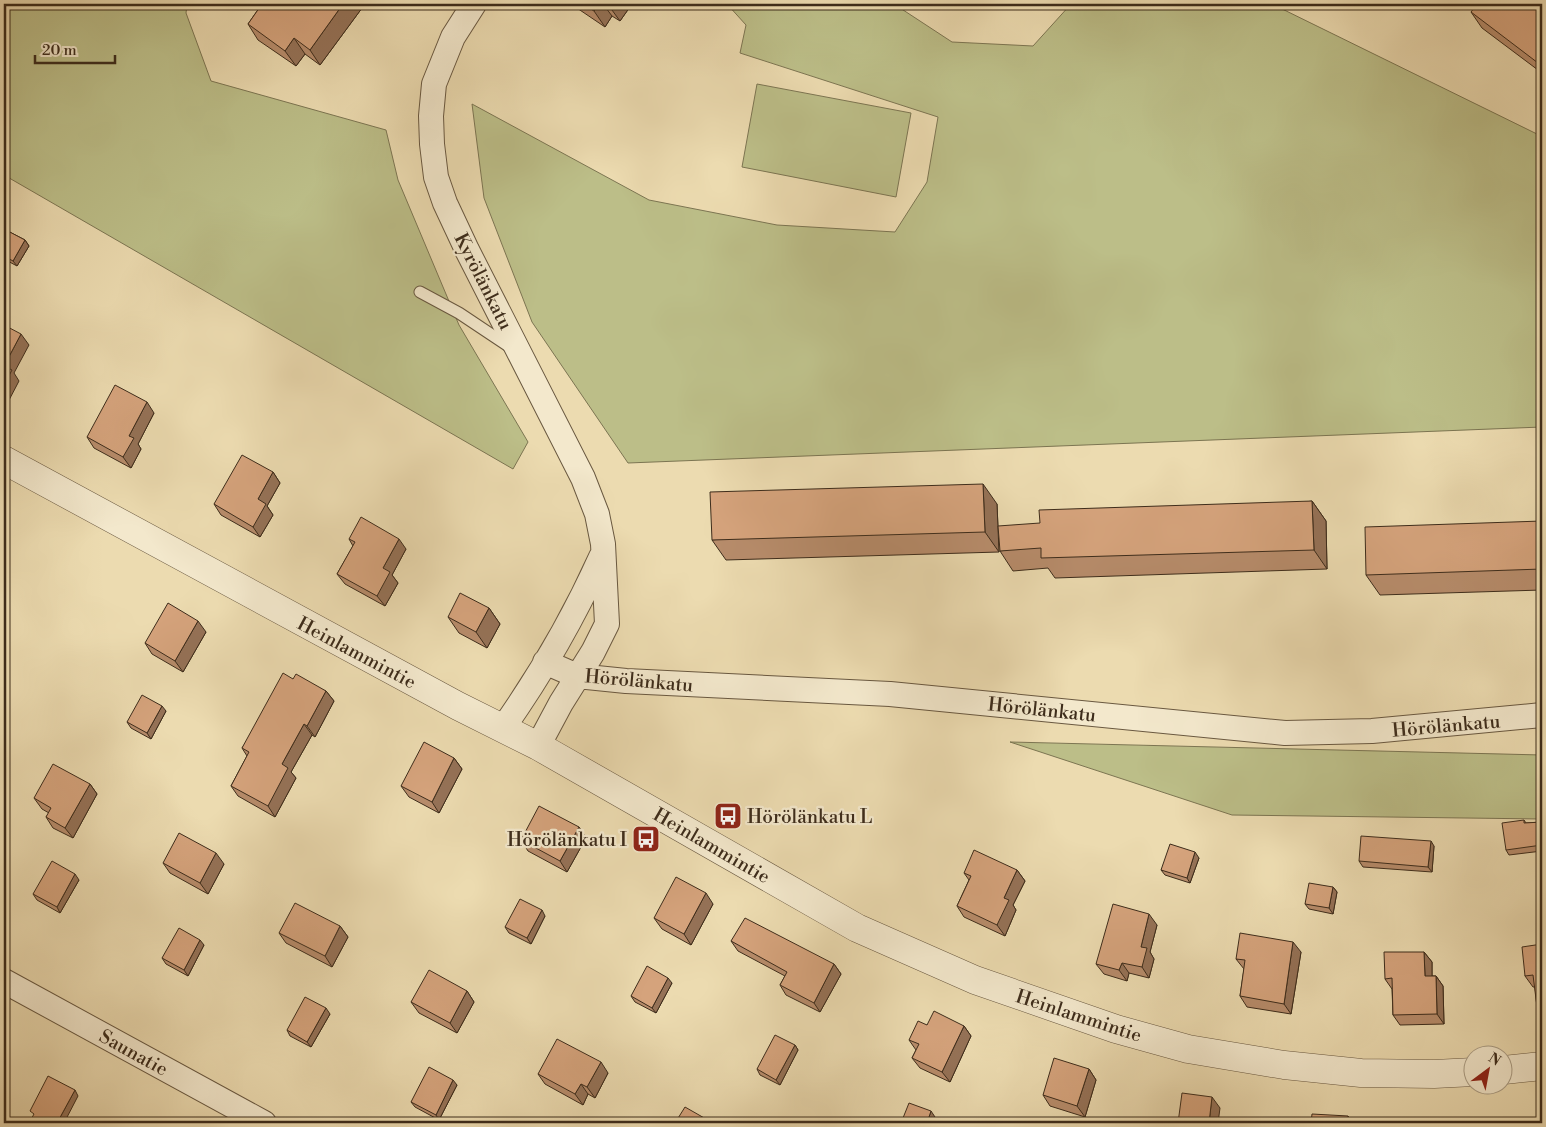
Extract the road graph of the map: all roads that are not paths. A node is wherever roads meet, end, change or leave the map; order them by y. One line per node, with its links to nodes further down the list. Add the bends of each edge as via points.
1 (474, 4): 3 (street, Kyrölänkatu, via 453,37 434,84 431,116 434,163 445,203)
2 (420, 292): 3 (lane, via 459,312)
3 (520, 354): 5 (street, Kyrölänkatu, via 583,478 597,514)
4 (4, 460): 9 (street, Heinlammintie)
5 (603, 553): 6 (street, via 583,596); 7 (street, Kyrölänkatu, via 607,624)
6 (545, 662): 7 (street, Hörölänkatu); 9 (street)
7 (577, 676): 8 (street, Hörölänkatu, via 899,695 1286,733 1372,732); 10 (street, Kyrölänkatu)
8 (1542, 715)
9 (503, 728): 10 (street, Heinlammintie)
10 (538, 746): 14 (street, Heinlammintie, via 857,928 975,980 1044,1005 1188,1049 1284,1065 1361,1073)
11 (4, 981): 15 (street, Saunatie)
12 (1542, 1066): 13 (street)
13 (1514, 1069)
14 (1464, 1072)
15 (264, 1123)

